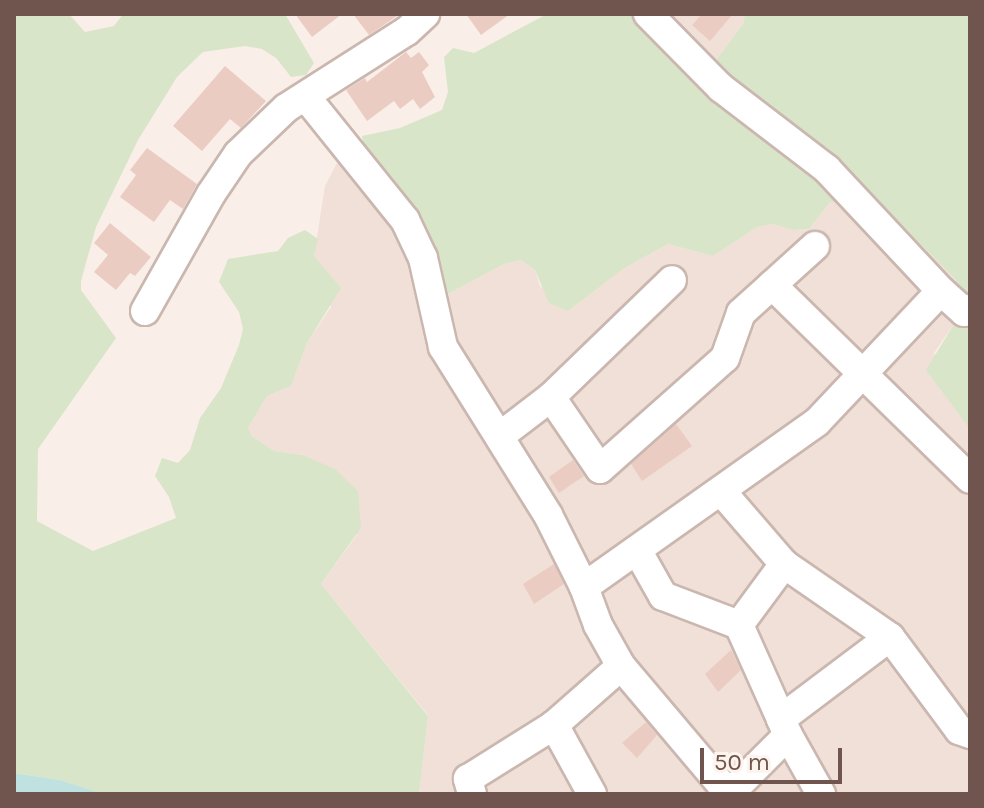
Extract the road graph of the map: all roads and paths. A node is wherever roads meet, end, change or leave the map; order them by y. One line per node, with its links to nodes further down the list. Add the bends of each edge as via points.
1 (425, 14): 3 (street)
2 (648, 14): 7 (street, via 721,88 827,169)
3 (306, 97): 9 (street, via 286,108 238,154); 12 (street, via 405,220 423,258 443,347)
4 (815, 246): 6 (street)
5 (672, 280): 11 (street)
6 (772, 285): 10 (street); 11 (street, via 741,313 725,358 600,469)
7 (941, 291): 8 (street, via 962,311); 10 (street)
8 (970, 309)
9 (145, 311)
10 (862, 374): 13 (street); 14 (street, via 817,422)
11 (551, 397): 12 (street)
12 (500, 436): 17 (street)
13 (970, 479)
14 (721, 491): 15 (street); 16 (street)
15 (637, 550): 17 (street); 18 (street, via 663,596)
16 (784, 564): 18 (street); 19 (street)
17 (584, 587): 20 (street)
18 (739, 625): 22 (street)
19 (890, 637): 22 (street); 23 (street, via 959,730)
20 (621, 666): 21 (street); 26 (street)
21 (554, 725): 24 (street, via 468,779); 25 (street)
22 (785, 727): 26 (street); 27 (street)
23 (970, 734)
24 (472, 794)
25 (592, 794)
26 (729, 794)
27 (821, 794)

